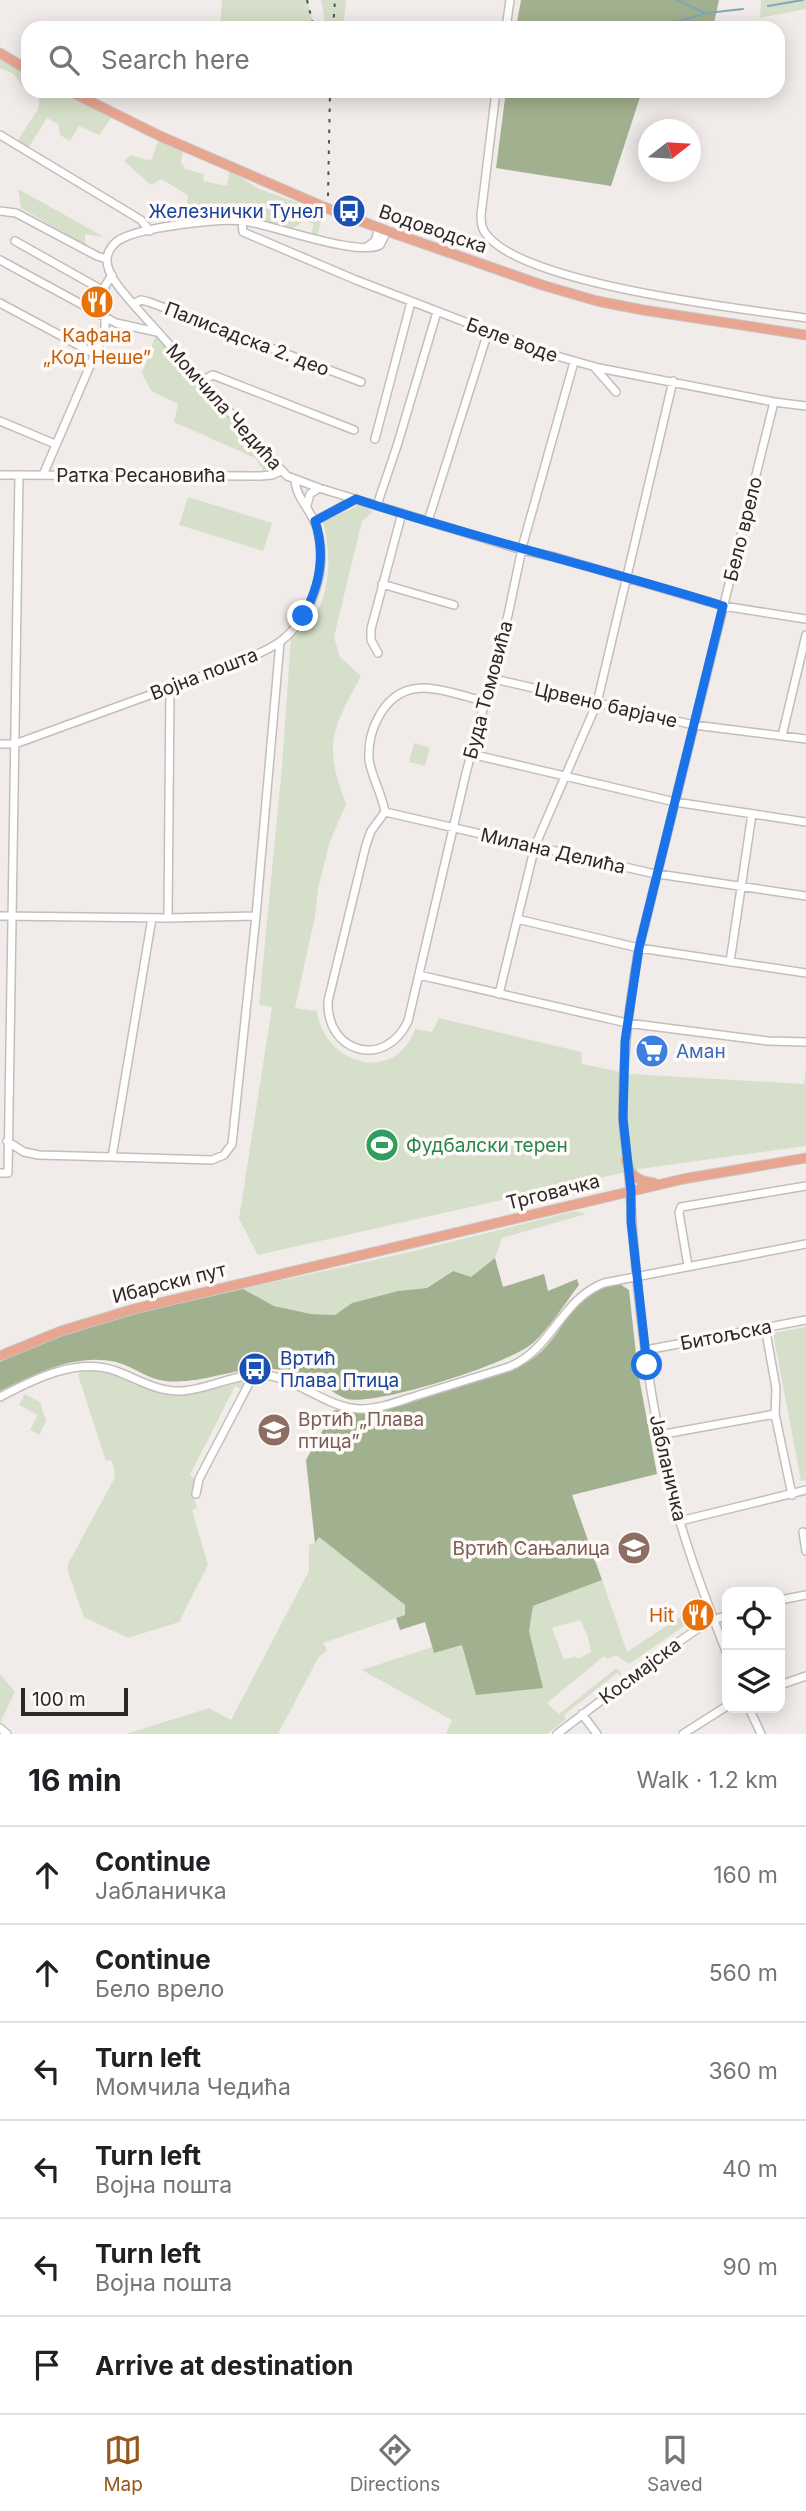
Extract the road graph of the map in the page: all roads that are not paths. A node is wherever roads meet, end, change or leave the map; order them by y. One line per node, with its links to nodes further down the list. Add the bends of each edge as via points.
1 (510, 0): 2 (street)
2 (507, 21)
3 (0, 53): 4 (main road)
4 (21, 66)
5 (83, 98): 10 (main road, Водоводска, via 160,136)
6 (495, 98): 22 (street, Водоводска, via 481,215 485,232 494,242 580,279 646,294)
7 (0, 135): 11 (street, via 141,220)
8 (3, 211): 13 (street, via 16,213)
9 (242, 221): 10 (street, via 364,248 380,245); 11 (street, via 215,220); 17 (street, Беле воде, via 243,232 252,238)
10 (383, 230): 25 (main road, Водоводска, via 597,301)
11 (150, 231): 13 (street, via 120,239)
12 (15, 241): 16 (street)
13 (107, 258): 15 (street, Момчила Чедића)
14 (0, 260): 21 (street)
15 (112, 275): 16 (street); 19 (street, Момчила Чедића)
16 (104, 290): 21 (street)
17 (411, 302): 20 (street, Беле воде); 37 (street)
18 (0, 303): 26 (street)
19 (133, 304): 23 (street, Момчила Чедића); 31 (street, Палисадска 2. део, via 149,302)
20 (437, 312): 24 (street, Беле воде); 47 (street)
21 (106, 316): 23 (street); 26 (street)
22 (806, 318)
23 (157, 332): 29 (street, Момчила Чедића)
24 (488, 332): 27 (street, Беле воде); 50 (street)
25 (806, 335)
26 (95, 354): 38 (street)
27 (574, 362): 28 (street, Беле воде); 51 (street, Буда Томовића)
28 (591, 366): 30 (street, Беле воде); 32 (street)
29 (201, 381): 36 (street, via 213,375); 39 (street, Момчила Чедића)
30 (673, 381): 33 (street, Беле воде); 52 (street)
31 (361, 383)
32 (617, 392)
33 (774, 402): 34 (street, Беле воде); 55 (street, Бело врело)
34 (806, 406)
35 (0, 421): 38 (street)
36 (354, 430)
37 (375, 439)
38 (55, 444): 42 (street)
39 (281, 471): 42 (street, Ратка Ресановића, via 260,476); 43 (street, Момчила Чедића)
40 (0, 475): 41 (street, Ратка Ресановића)
41 (19, 475): 42 (street, Ратка Ресановића); 68 (street)
42 (43, 475)
43 (295, 479): 44 (street, Момчила Чедића); 46 (street, Војна пошта)
44 (319, 488): 45 (street, Момчила Чедића); 46 (street, via 310,494)
45 (356, 499): 47 (street, Момчила Чедића); 49 (street)
46 (307, 505): 49 (street, Војна пошта)
47 (377, 505): 48 (street, Момчила Чедића)
48 (402, 513): 50 (street, Момчила Чедића); 53 (street)
49 (315, 521): 58 (street, Војна пошта, via 321,547 313,599)
50 (428, 521): 51 (street, Момчила Чедића)
51 (523, 550): 52 (street, Момчила Чедића); 60 (street, Буда Томовића)
52 (626, 578): 55 (street, Момчила Чедића); 63 (street)
53 (382, 584): 54 (street); 59 (street, via 370,629)
54 (454, 605)
55 (723, 606): 56 (street, Момчила Чедића); 64 (street, Бело врело)
56 (806, 619)
57 (806, 635): 65 (street)
58 (280, 642): 61 (street, Војна пошта); 82 (street)
59 (378, 653)
60 (490, 678): 62 (street, Буда Томовића); 63 (street, Црвено барјаче)
61 (170, 688): 68 (street, Војна пошта); 84 (street)
62 (484, 701): 69 (street, Буда Томовића); 72 (street, via 425,687 408,689 389,703 369,744 371,769)
63 (597, 703): 64 (street, Црвено барјаче); 70 (street)
64 (694, 725): 65 (street, Црвено барјаче); 71 (street, Бело врело)
65 (782, 736): 66 (street, Црвено барјаче)
66 (806, 739)
67 (0, 744): 68 (street, Војна пошта)
68 (15, 744): 81 (street)
69 (471, 754): 70 (street); 75 (street, Буда Томовића)
70 (565, 776): 71 (street); 76 (street)
71 (675, 802): 73 (street); 77 (street, Бело врело)
72 (385, 812): 75 (street, Милана Делића); 89 (street, Буда Томовића, via 366,845 328,1001 335,1033 364,1050 396,1040 408,1021)
73 (752, 814): 74 (street); 78 (street)
74 (806, 822)
75 (453, 828): 76 (street, Милана Делића); 89 (street, Буда Томовића)
76 (536, 846): 77 (street, Милана Делића); 85 (street)
77 (657, 874): 78 (street, Милана Делића); 86 (street, Бело врело)
78 (741, 886): 79 (street, Милана Делића); 87 (street)
79 (806, 896)
80 (0, 916): 81 (street)
81 (10, 916): 83 (street); 93 (street)
82 (256, 916): 84 (street); 94 (street, via 228,1151 204,1161)
83 (152, 918): 84 (street); 94 (street)
84 (168, 918)
85 (517, 919): 86 (street); 90 (street)
86 (639, 948): 87 (street); 91 (street, Бело врело)
87 (730, 962): 88 (street)
88 (806, 973)
89 (419, 975): 90 (street)
90 (499, 994): 91 (street)
91 (627, 1023): 92 (street); 96 (street, Бело врело, via 623,1086)
92 (806, 1042)
93 (7, 1141): 94 (street, via 39,1155); 97 (street, via 8,1172)
94 (112, 1157)
95 (806, 1158): 98 (main road, Трговачка)
96 (626, 1160): 98 (main road, via 634,1177); 100 (street, Бело врело)
97 (0, 1173)
98 (659, 1184): 100 (main road, Трговачка)
99 (806, 1186): 103 (street, via 681,1207)
100 (631, 1191): 102 (main road, Трговачка); 104 (street, Јабланичка)
101 (806, 1244): 103 (street)
102 (351, 1258): 108 (main road, Ибарски пут, via 113,1314)
103 (688, 1266): 104 (street)
104 (636, 1275): 107 (street, Јабланичка); 109 (street, via 583,1294 538,1349 517,1364 392,1404 352,1408 290,1381)
105 (806, 1320): 106 (street, Битољска)
106 (765, 1327): 107 (street, Битољска); 111 (street, via 776,1388)
107 (646, 1350): 112 (street, Јабланичка)
108 (0, 1356)
109 (253, 1376): 110 (street, via 169,1390 114,1370 72,1367); 114 (street)
110 (0, 1396)
111 (775, 1413): 112 (street); 115 (street)
112 (659, 1435): 116 (street, Јабланичка)
113 (806, 1490): 115 (street)
114 (196, 1494)
115 (792, 1495): 116 (street)
116 (680, 1521): 122 (street, Јабланичка)
117 (803, 1532): 118 (street)
118 (806, 1551)
119 (806, 1595): 120 (street)
120 (785, 1599)
121 (722, 1617): 122 (street, Космајска)
122 (715, 1619): 123 (street, Јабланичка); 128 (street, Космајска)
123 (726, 1650)
124 (806, 1676): 125 (street)
125 (785, 1683)
126 (722, 1709): 133 (street)
127 (751, 1713): 134 (street)
128 (582, 1714): 131 (street, Космајска); 132 (street)
129 (0, 1728): 130 (street)
130 (7, 1734)
131 (557, 1734)
132 (597, 1734)
133 (683, 1734)
134 (761, 1734)

